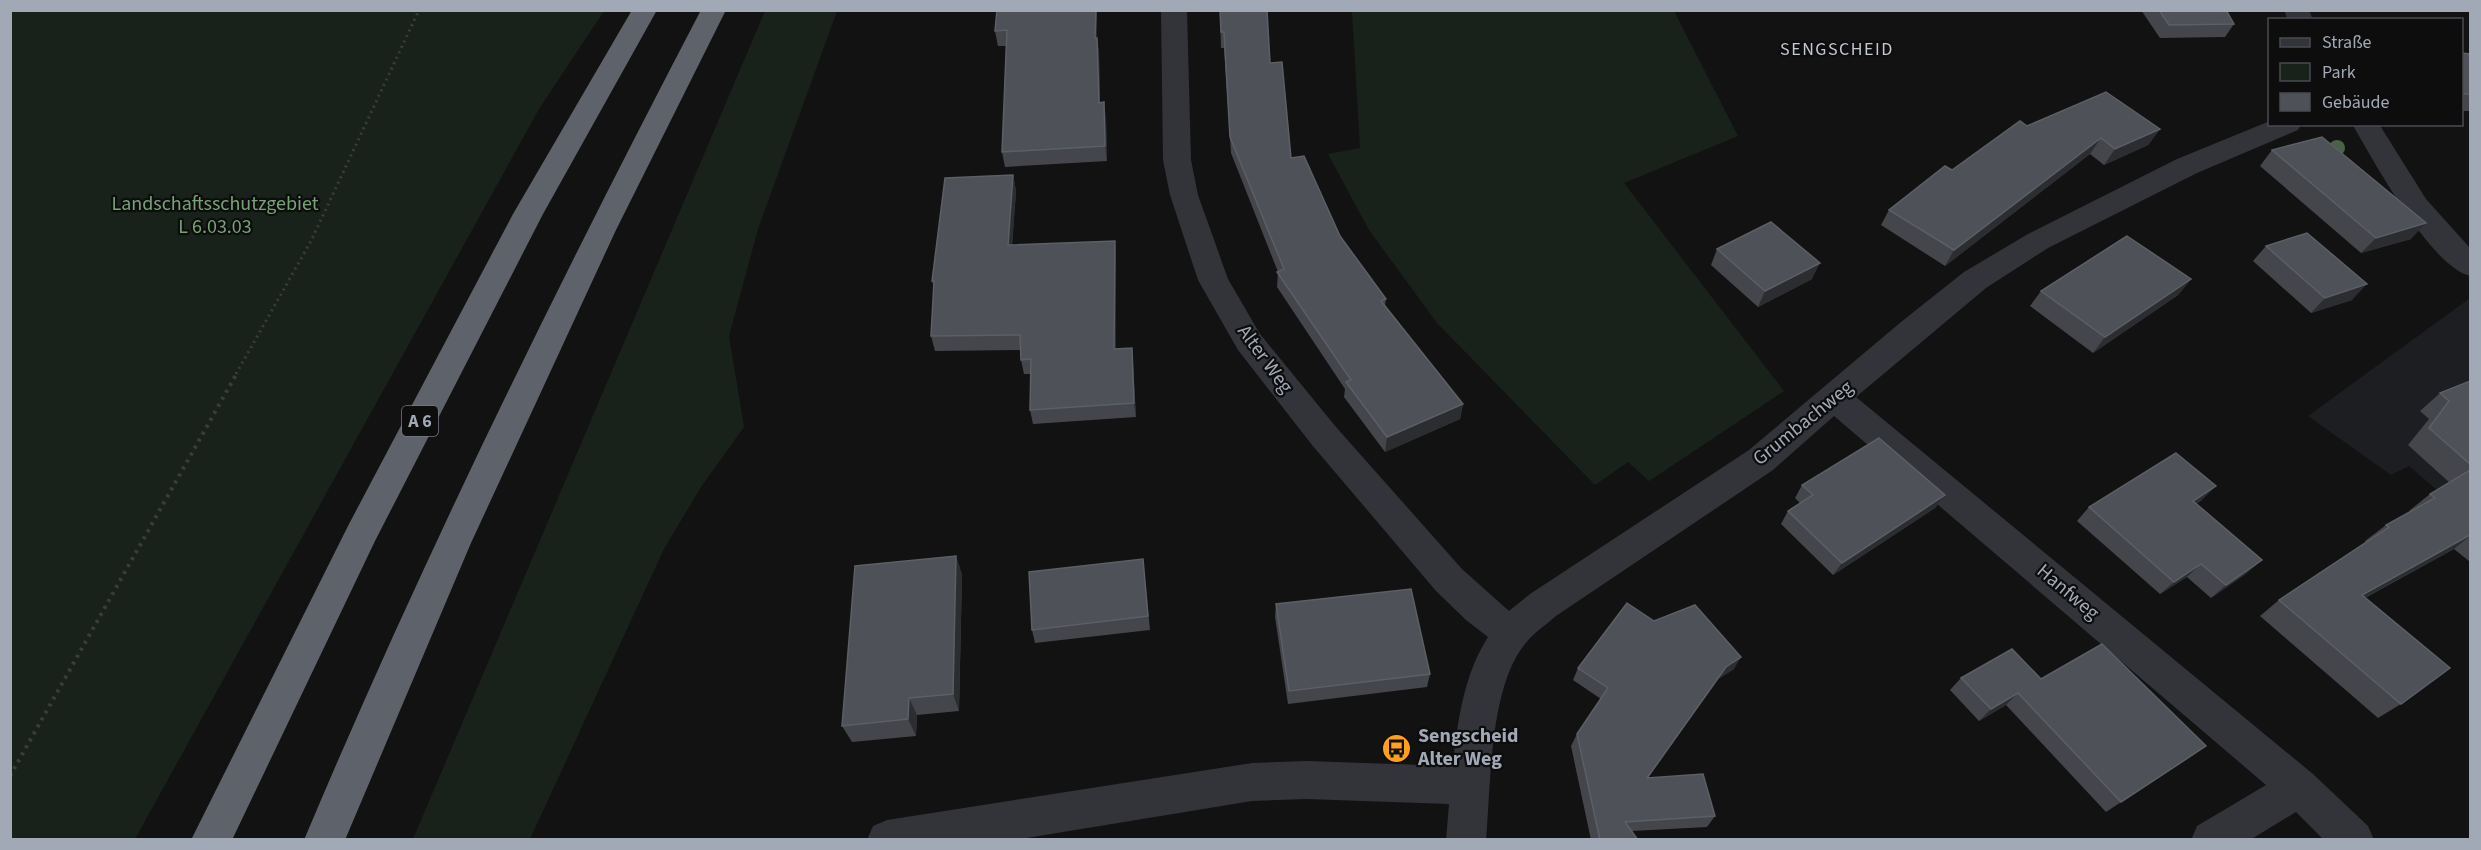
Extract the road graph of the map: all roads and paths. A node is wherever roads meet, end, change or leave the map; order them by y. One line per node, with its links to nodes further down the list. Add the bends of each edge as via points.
1 (418, 10): 10 (path, via 311,241)
2 (645, 10): 13 (highway, A 6, via 528,214 372,513)
3 (714, 10): 14 (highway, via 590,251 453,543)
4 (1174, 10): 9 (street, Alter Weg, via 1177,160 1184,195 1213,280 1249,342 1324,436 1449,580)
5 (2283, 126): 8 (street, Grumbachweg, via 2187,166 2038,241 1975,280)
6 (2366, 126): 7 (street, via 2416,206)
7 (2470, 265)
8 (1835, 398): 9 (street, Grumbachweg, via 1761,460 1543,605); 12 (street, Hanfweg)
9 (1511, 633): 11 (street, Grumbachweg, via 1494,663 1480,704)
10 (10, 776)
11 (1472, 786): 15 (street, via 1252,782); 16 (street, Grumbachweg)
12 (2299, 788): 17 (street); 18 (street, Hanfweg)
13 (212, 840)
14 (324, 840)
15 (888, 840)
16 (1466, 840)
17 (2211, 840)
18 (2354, 840)

